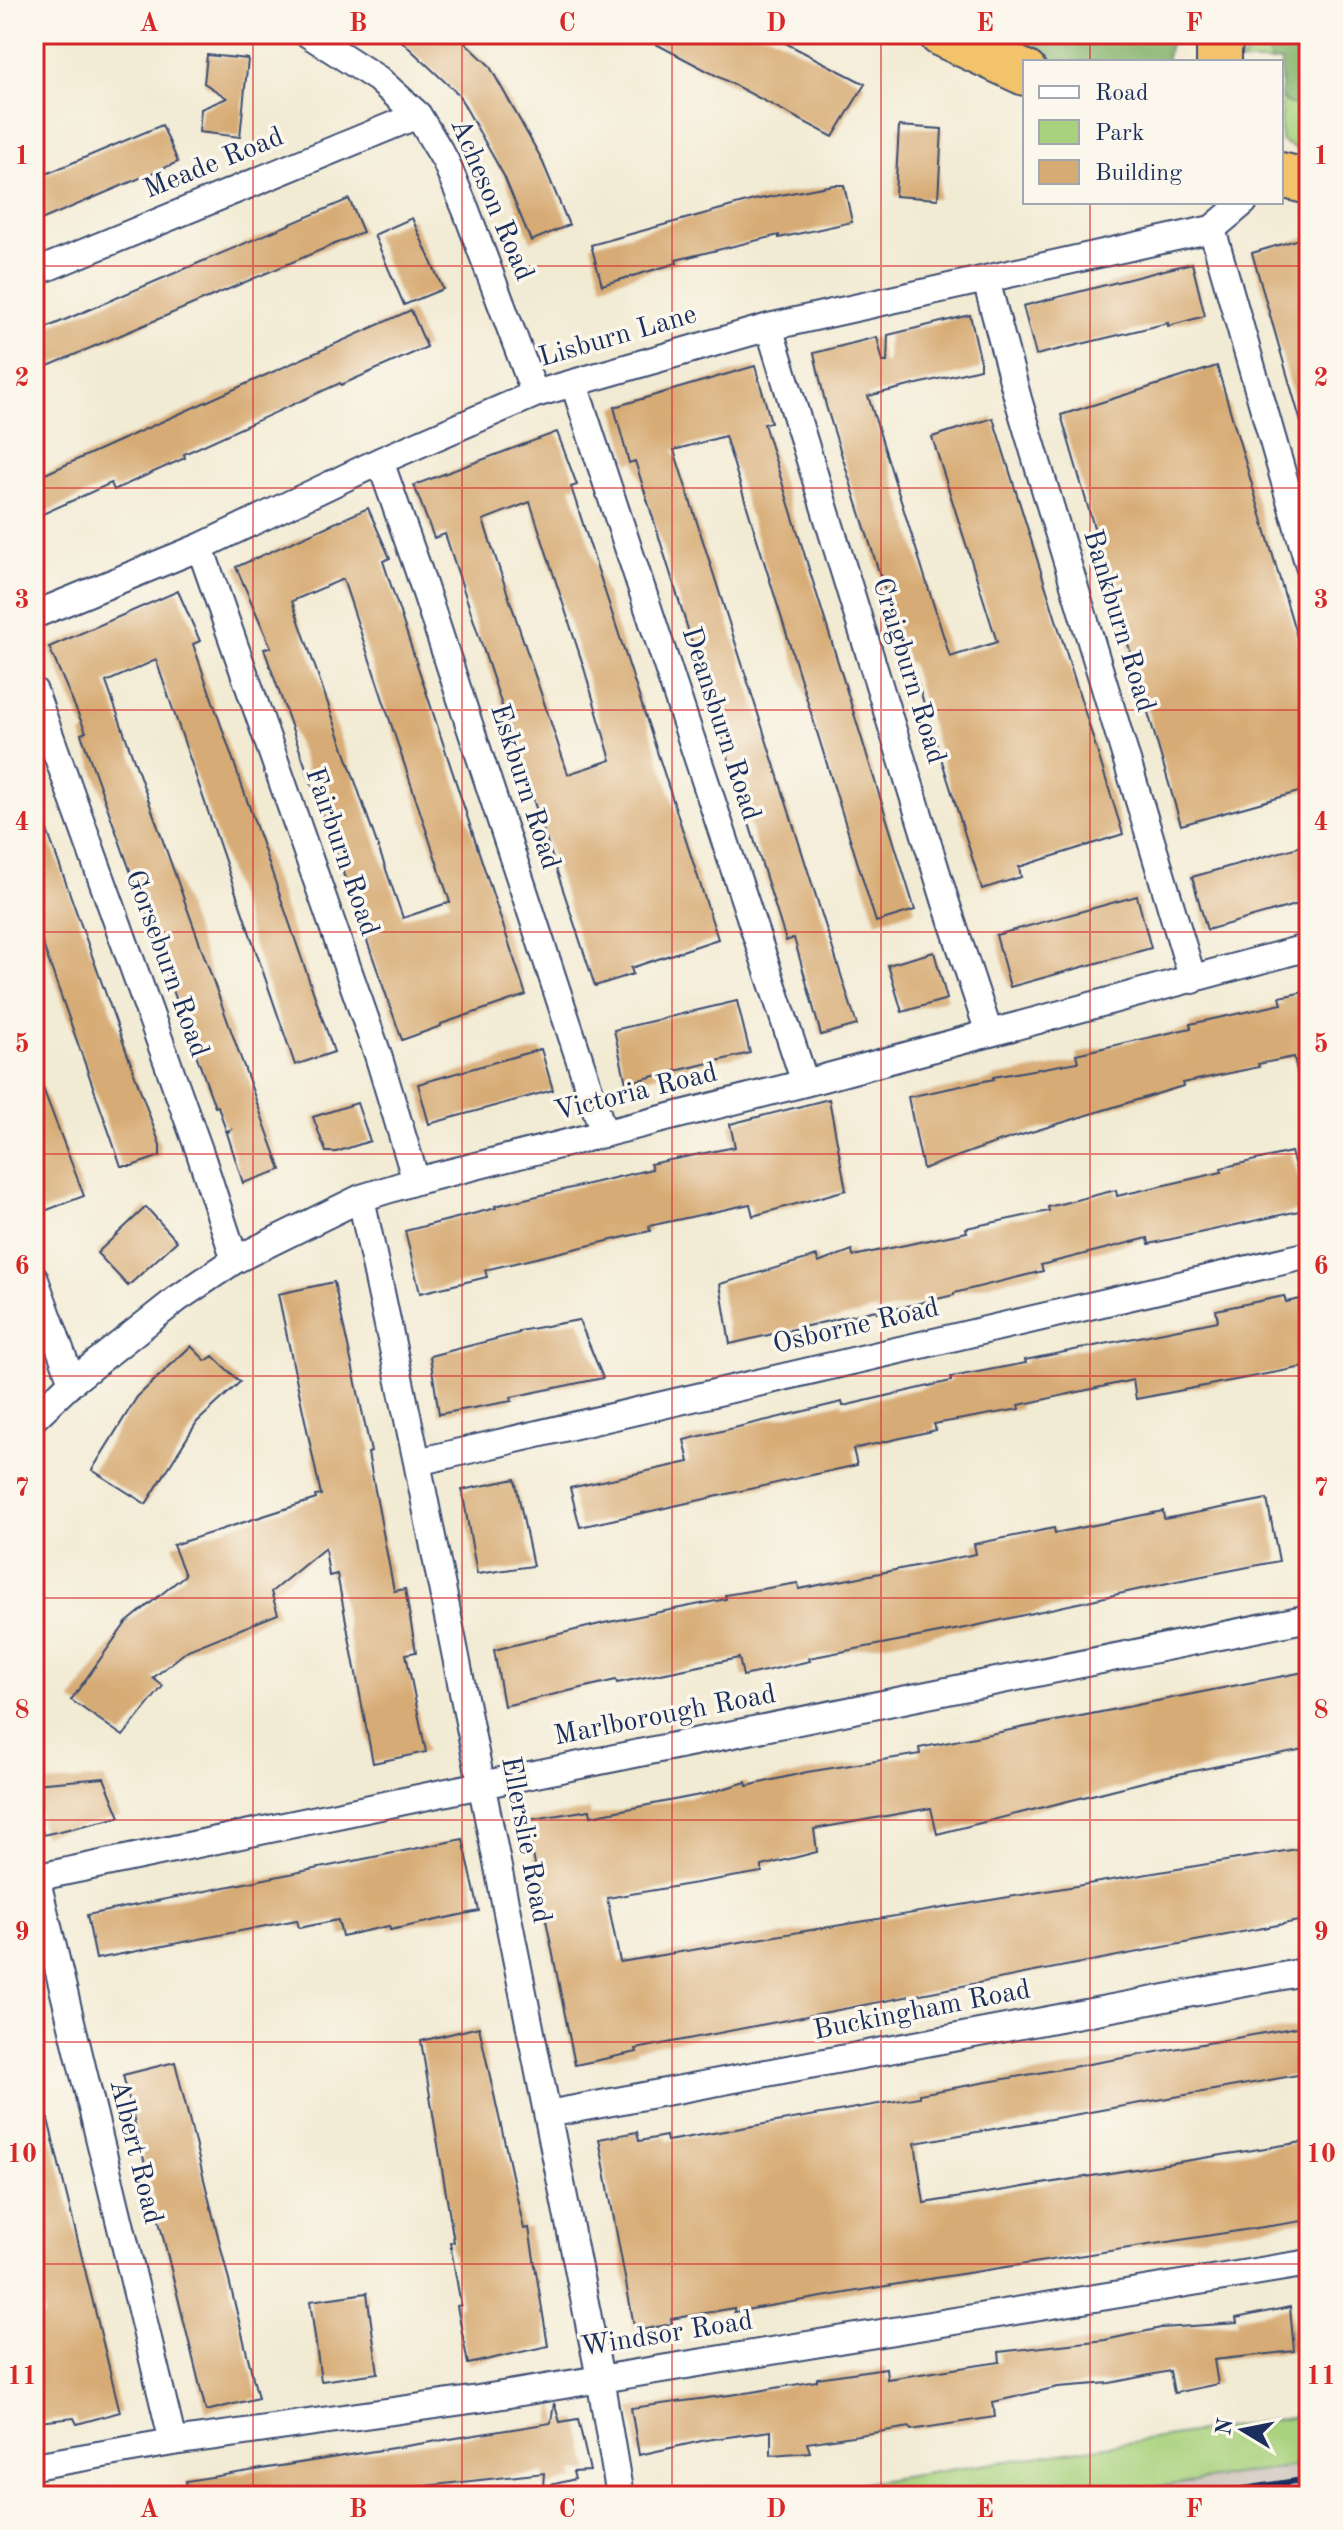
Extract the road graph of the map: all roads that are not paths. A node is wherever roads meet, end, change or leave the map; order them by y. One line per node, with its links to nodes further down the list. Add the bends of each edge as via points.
1 (308, 34): 6 (street, Acheson Road, via 378,79)
2 (941, 34): 5 (highway)
3 (1223, 34): 4 (highway)
4 (1219, 60)
5 (1023, 72)
6 (418, 115): 11 (street, Meade Road); 15 (street, Acheson Road, via 466,210)
7 (1283, 176): 8 (highway)
8 (1309, 182)
9 (1242, 204): 10 (street, Lisburn Lane)
10 (1212, 229): 12 (street, Lisburn Lane); 18 (street)
11 (34, 273)
12 (986, 280): 13 (street, Lisburn Lane); 22 (street, Bankburn Road)
13 (769, 327): 14 (street, Lisburn Lane); 23 (street, Craigburn Road)
14 (574, 384): 15 (street, Lisburn Lane); 24 (street, Deansburn Road)
15 (535, 394): 16 (street, Lisburn Lane)
16 (380, 461): 17 (street, Lisburn Lane); 25 (street, Eskburn Road)
17 (200, 547): 19 (street, Lisburn Lane); 26 (street, Fairburn Road, via 378,1055)
18 (1309, 566)
19 (34, 615)
20 (34, 691): 29 (street, Gorseburn Road)
21 (1309, 947): 22 (street, Victoria Road)
22 (1193, 980): 23 (street, Victoria Road)
23 (989, 1033): 24 (street, Victoria Road)
24 (805, 1083): 25 (street, Victoria Road)
25 (604, 1134): 26 (street, Victoria Road)
26 (416, 1181): 27 (street, Victoria Road)
27 (361, 1198): 29 (street, Victoria Road); 33 (street, Ellerslie Road)
28 (1309, 1255): 33 (street, Osborne Road)
29 (235, 1260): 31 (street, Victoria Road)
30 (34, 1277): 31 (street)
31 (72, 1382): 32 (street, Victoria Road)
32 (34, 1418)
33 (417, 1462): 35 (street, Ellerslie Road)
34 (1309, 1618): 35 (street, Marlborough Road)
35 (481, 1785): 36 (street, Marlborough Road); 38 (street, Ellerslie Road)
36 (35, 1878): 41 (street, Albert Road)
37 (1309, 1971): 38 (street, Buckingham Road)
38 (548, 2114): 40 (street, Ellerslie Road)
39 (1309, 2263): 40 (street, Windsor Road)
40 (600, 2378): 41 (street, Windsor Road); 43 (street, Ellerslie Road)
41 (173, 2442): 42 (street, Windsor Road)
42 (34, 2466)
43 (620, 2496)

